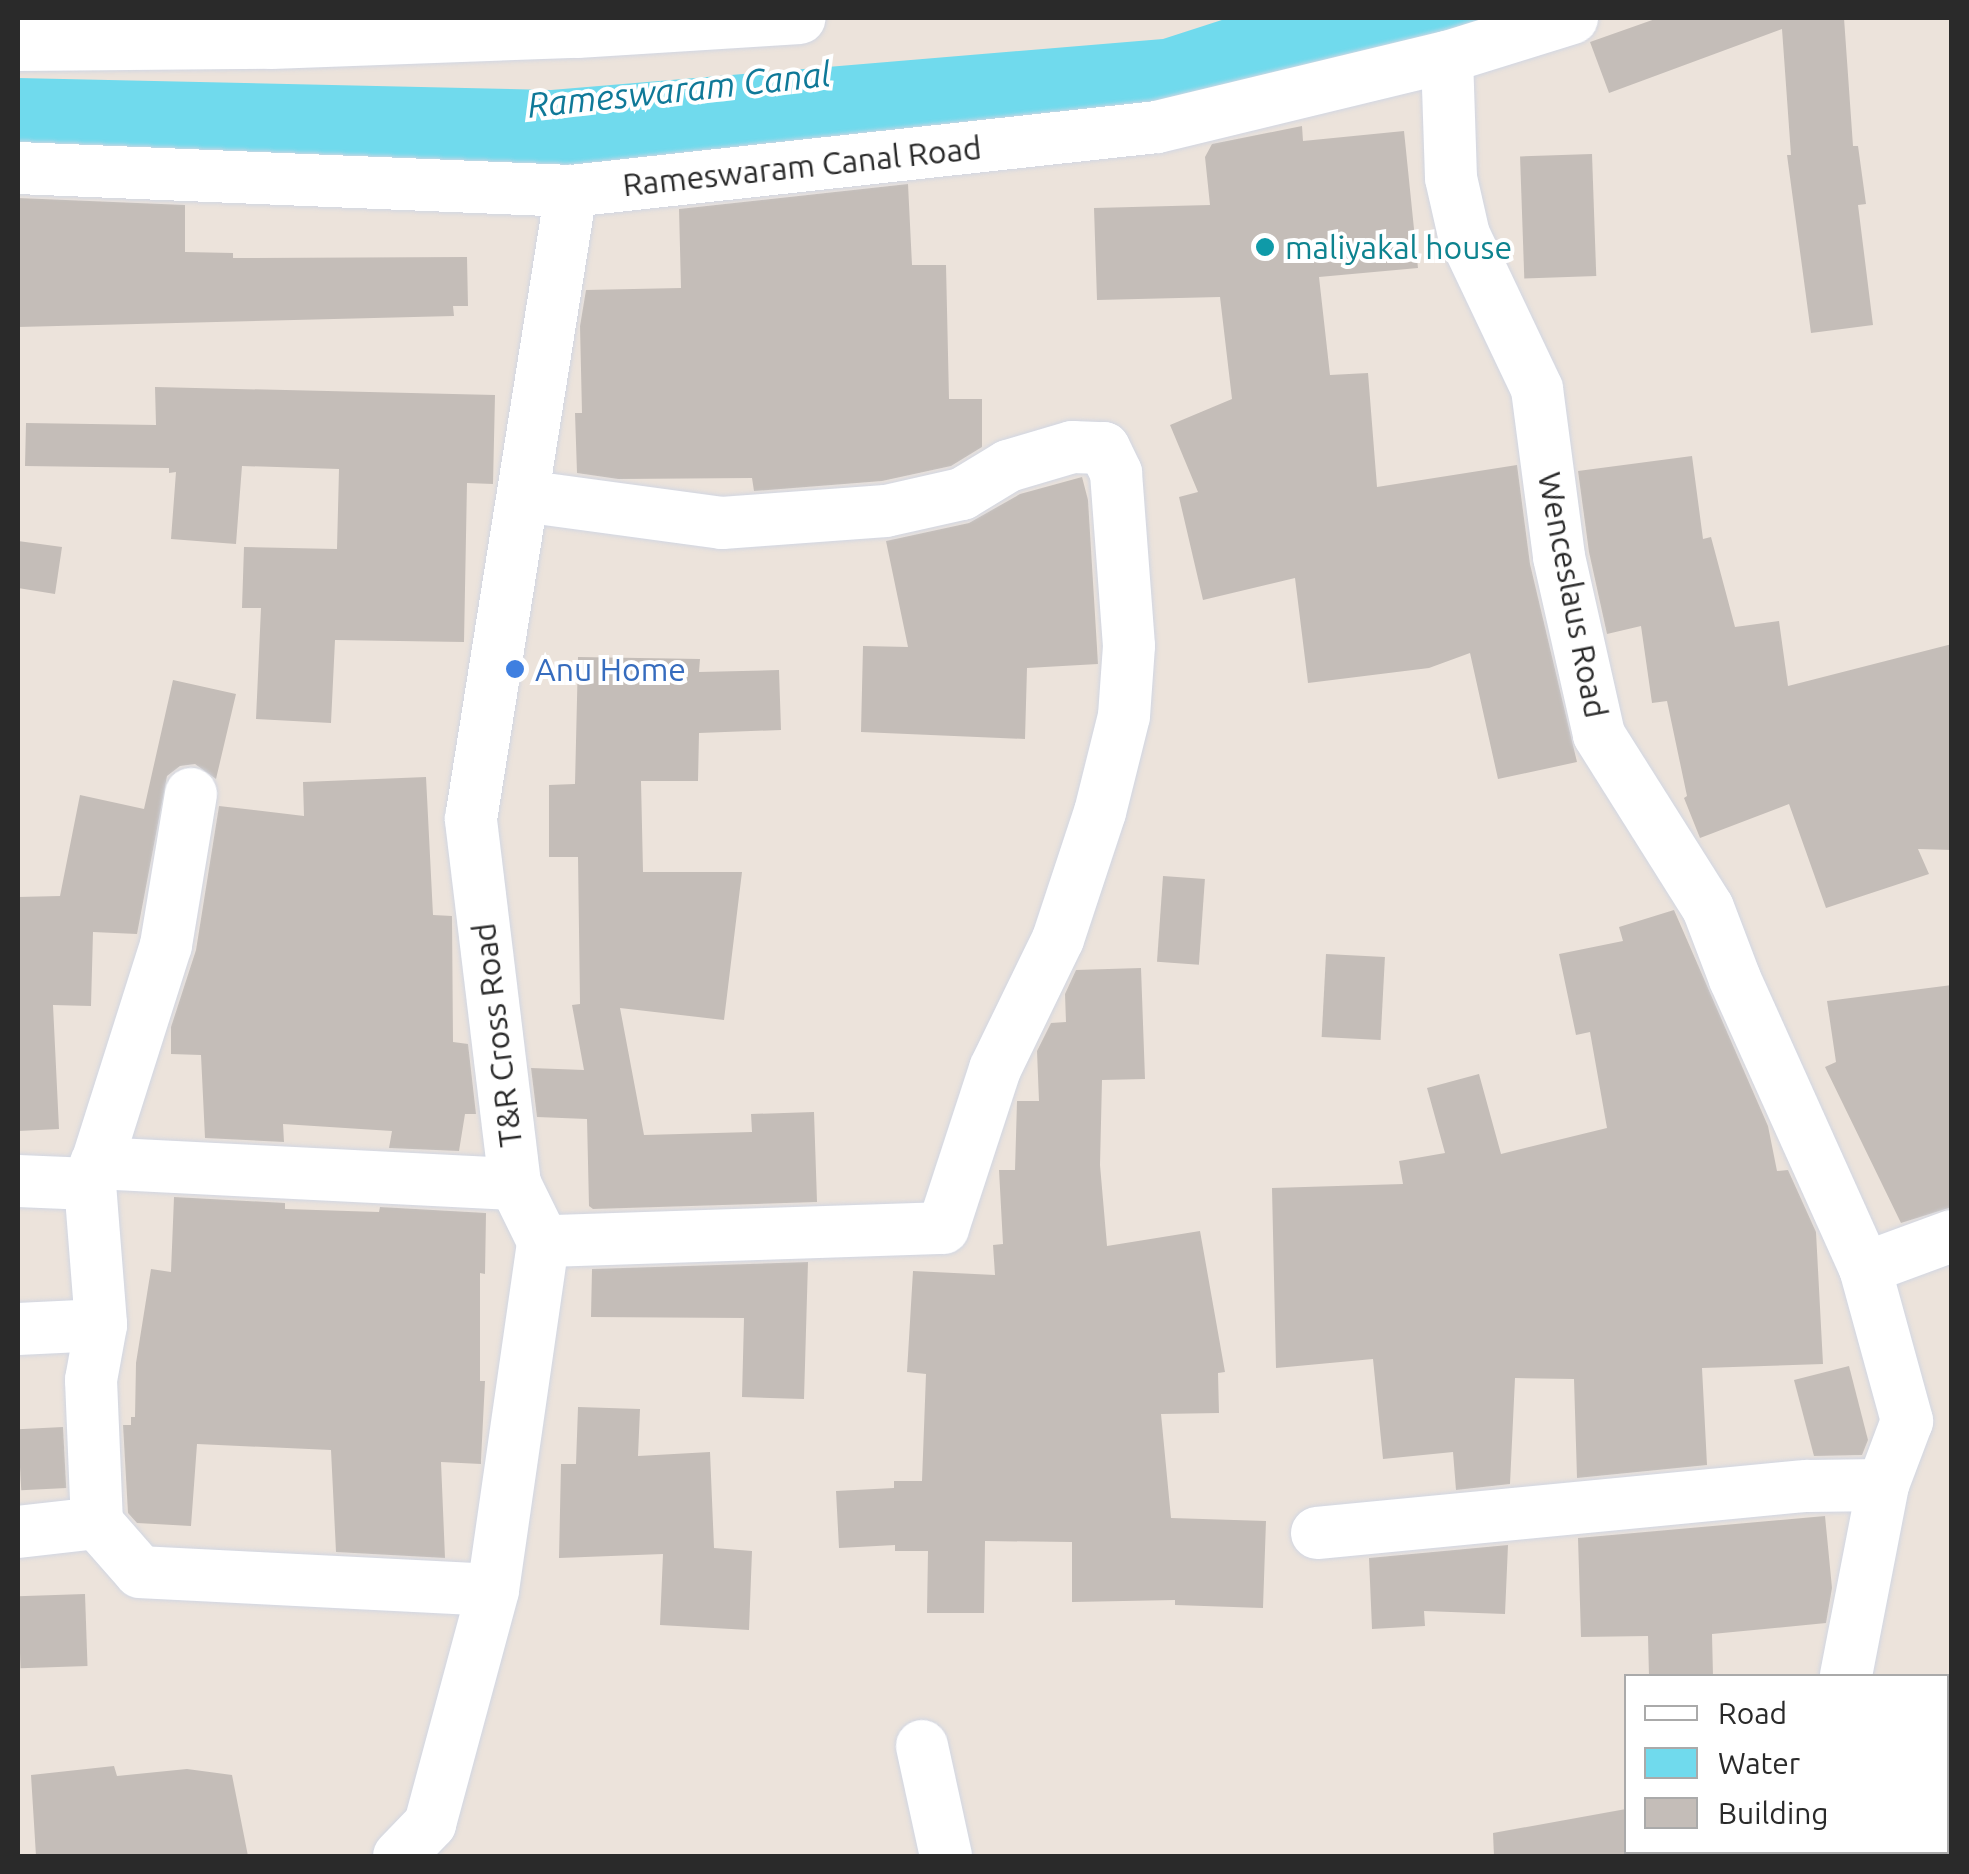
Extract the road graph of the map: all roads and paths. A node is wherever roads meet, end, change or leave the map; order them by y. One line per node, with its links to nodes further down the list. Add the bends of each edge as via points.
1 (800, 18): 3 (street, via 329,41)
2 (1572, 18): 4 (street, Rameswaram Canal Road)
3 (18, 46)
4 (1447, 57): 6 (street, Rameswaram Canal Road, via 1157,127); 14 (street, Wenceslaus Road, via 1451,178 1464,235 1537,389 1558,557 1600,735 1708,908)
5 (18, 168): 6 (street, Rameswaram Canal Road)
6 (571, 191): 7 (street, T&R Cross Road)
7 (523, 496): 11 (street, T&R Cross Road, via 471,819); 13 (street, via 722,523 886,511 962,494 1008,466 1072,447 1104,448 1116,474 1129,646 1124,716 1100,812 1058,939 995,1069 943,1228)
8 (191, 794): 9 (street, via 166,945)
9 (93, 1174): 10 (street); 11 (street); 15 (street)
10 (18, 1181)
11 (515, 1184): 13 (street, T&R Cross Road)
12 (1952, 1236): 14 (street)
13 (544, 1241): 21 (street)
14 (1865, 1268): 17 (street, Wenceslaus Road, via 1908,1421)
15 (101, 1325): 16 (street); 18 (street, via 90,1380)
16 (18, 1329)
17 (1883, 1485): 20 (street, via 1807,1486); 22 (street, Wenceslaus Road)
18 (96, 1523): 19 (street); 21 (street, via 140,1572)
19 (18, 1532)
20 (1317, 1534)
21 (493, 1590): 24 (street, via 430,1824)
22 (1846, 1674)
23 (922, 1746): 25 (street)
24 (399, 1856)
25 (946, 1856)

